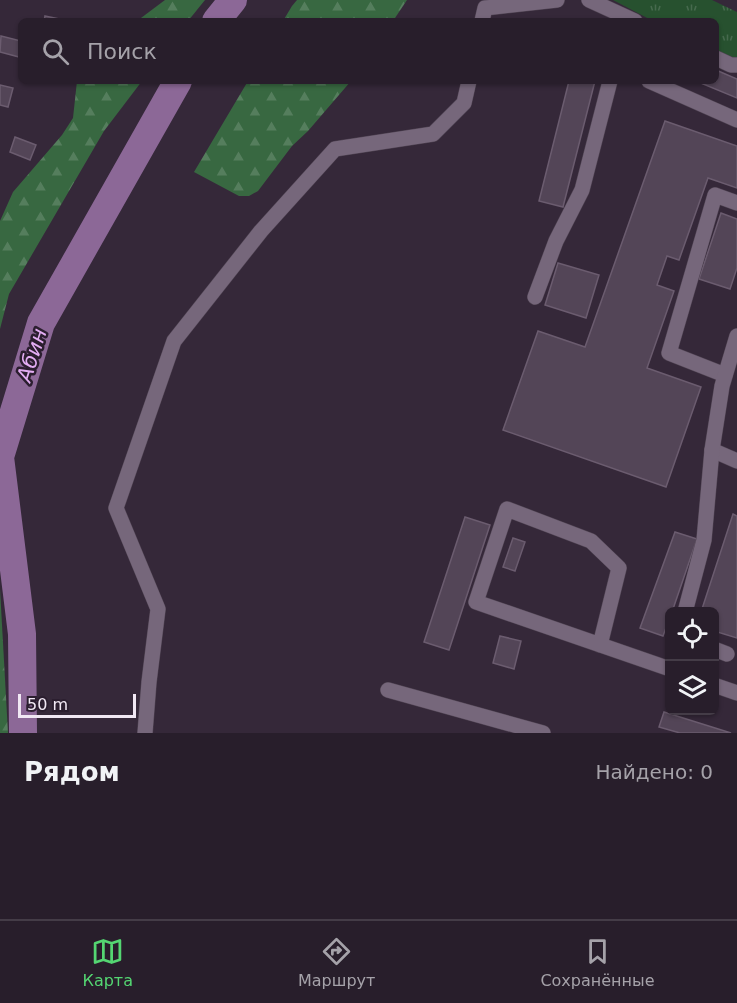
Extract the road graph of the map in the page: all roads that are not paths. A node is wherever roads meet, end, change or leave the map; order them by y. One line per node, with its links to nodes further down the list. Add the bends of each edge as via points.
1 (557, 0): 3 (lane, via 485,8)
2 (589, 0): 4 (lane)
3 (483, 18)
4 (628, 18)
5 (719, 59): 6 (lane)
6 (737, 65)
7 (468, 84): 23 (lane, via 464,103 433,134 335,149 261,231 174,340 116,508 158,609)
8 (609, 84): 12 (lane, via 582,190 556,241)
9 (656, 84): 10 (lane)
10 (737, 120)
11 (737, 203): 14 (lane, via 715,195 669,353)
12 (535, 297)
13 (737, 336): 14 (lane)
14 (726, 375): 15 (lane)
15 (712, 450): 16 (lane); 17 (lane, via 704,540)
16 (737, 461)
17 (686, 607)
18 (600, 645): 18 (lane, via 619,568 591,541 507,509 476,602); 19 (lane)
19 (665, 668)
20 (719, 687): 22 (lane)
21 (388, 690): 24 (lane)
22 (737, 693)
23 (145, 733)
24 (543, 733)

